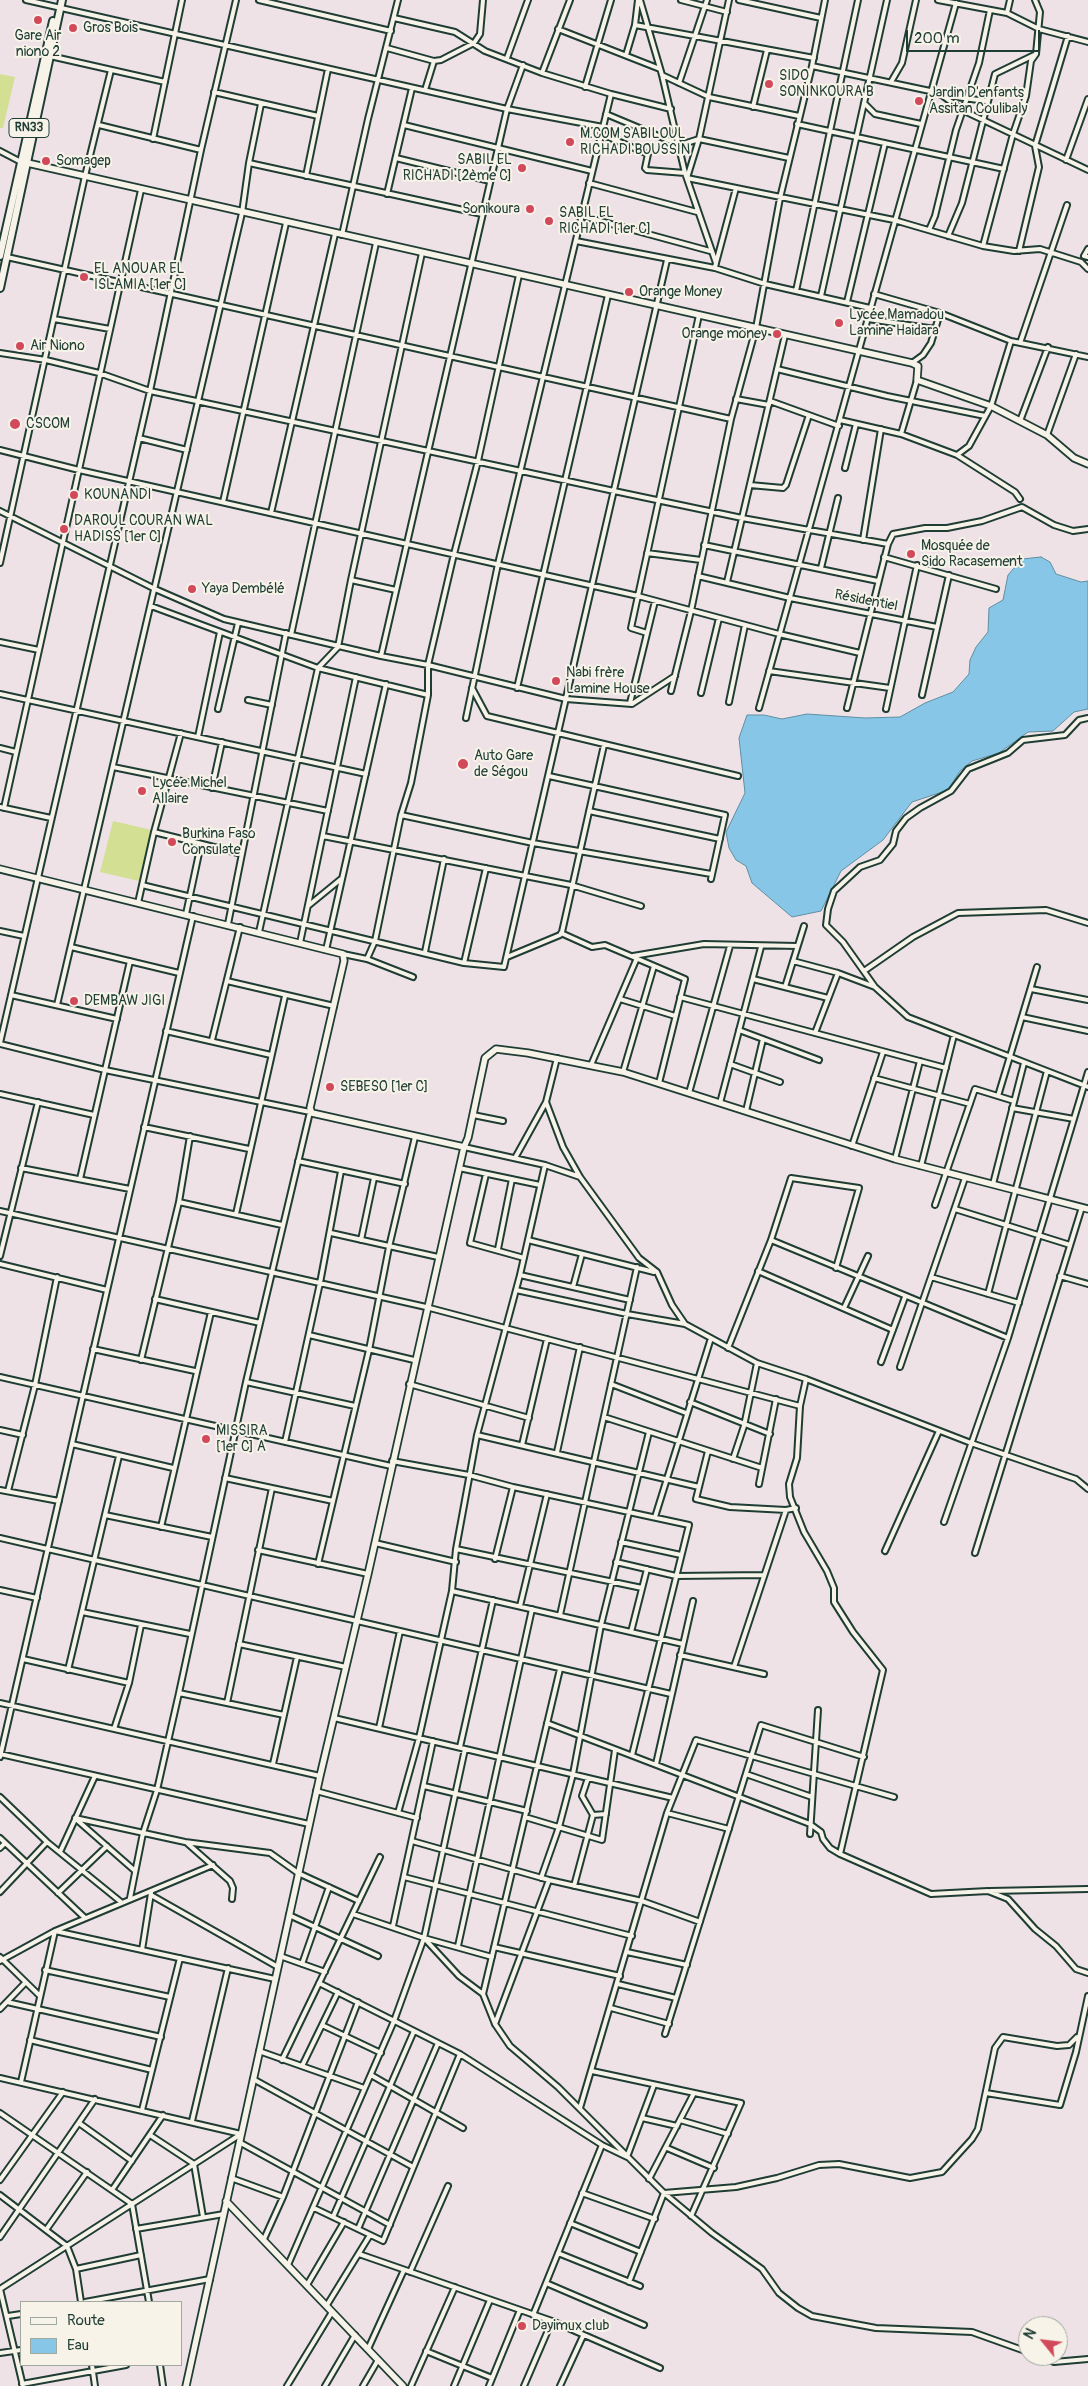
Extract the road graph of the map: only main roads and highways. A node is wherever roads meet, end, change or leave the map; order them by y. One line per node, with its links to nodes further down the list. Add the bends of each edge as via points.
1 (62, 0): 2 (main road, RN33)
2 (58, 5): 3 (main road, RN33); 4 (main road, RN33, via 28,164)
3 (1, 247): 4 (main road, RN33)
4 (3, 257): 5 (main road, RN33)
5 (0, 288)

